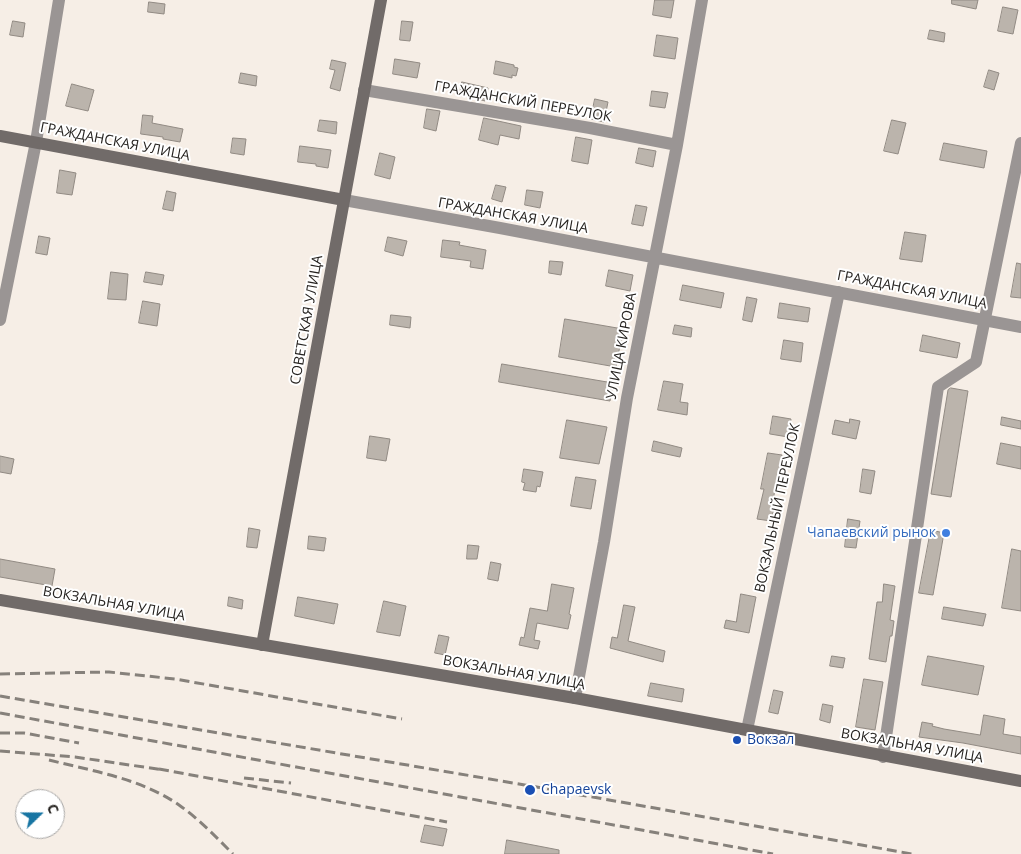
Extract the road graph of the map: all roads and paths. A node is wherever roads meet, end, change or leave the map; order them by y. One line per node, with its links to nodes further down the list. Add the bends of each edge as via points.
1 (59, 0): 6 (street)
2 (381, 0): 4 (street, СОВЕТСКАЯ УЛИЦА)
3 (702, 0): 8 (street, УЛИЦА КИРОВА)
4 (364, 90): 8 (street, ГРАЖДАНСКИЙ ПЕРЕУЛОК); 9 (street, СОВЕТСКАЯ УЛИЦА)
5 (0, 136): 6 (street, ГРАЖДАНСКАЯ УЛИЦА)
6 (36, 142): 9 (street, ГРАЖДАНСКАЯ УЛИЦА); 13 (street)
7 (1021, 143): 12 (street)
8 (677, 145): 10 (street, УЛИЦА КИРОВА)
9 (344, 200): 10 (street, ГРАЖДАНСКАЯ УЛИЦА); 16 (street, СОВЕТСКАЯ УЛИЦА)
10 (654, 258): 11 (street, ГРАЖДАНСКАЯ УЛИЦА); 17 (street, УЛИЦА КИРОВА)
11 (839, 292): 12 (street, ГРАЖДАНСКАЯ УЛИЦА); 18 (street, ВОКЗАЛЬНЫЙ ПЕРЕУЛОК)
12 (984, 319): 14 (street, ГРАЖДАНСКАЯ УЛИЦА); 19 (street, via 976,362 938,387)
13 (0, 320)
14 (1021, 327)
15 (0, 600): 16 (street, ВОКЗАЛЬНАЯ УЛИЦА)
16 (262, 645): 17 (street, ВОКЗАЛЬНАЯ УЛИЦА)
17 (575, 698): 18 (street, ВОКЗАЛЬНАЯ УЛИЦА)
18 (747, 730): 19 (street, ВОКЗАЛЬНАЯ УЛИЦА)
19 (883, 757): 20 (street, ВОКЗАЛЬНАЯ УЛИЦА)
20 (1021, 781)

